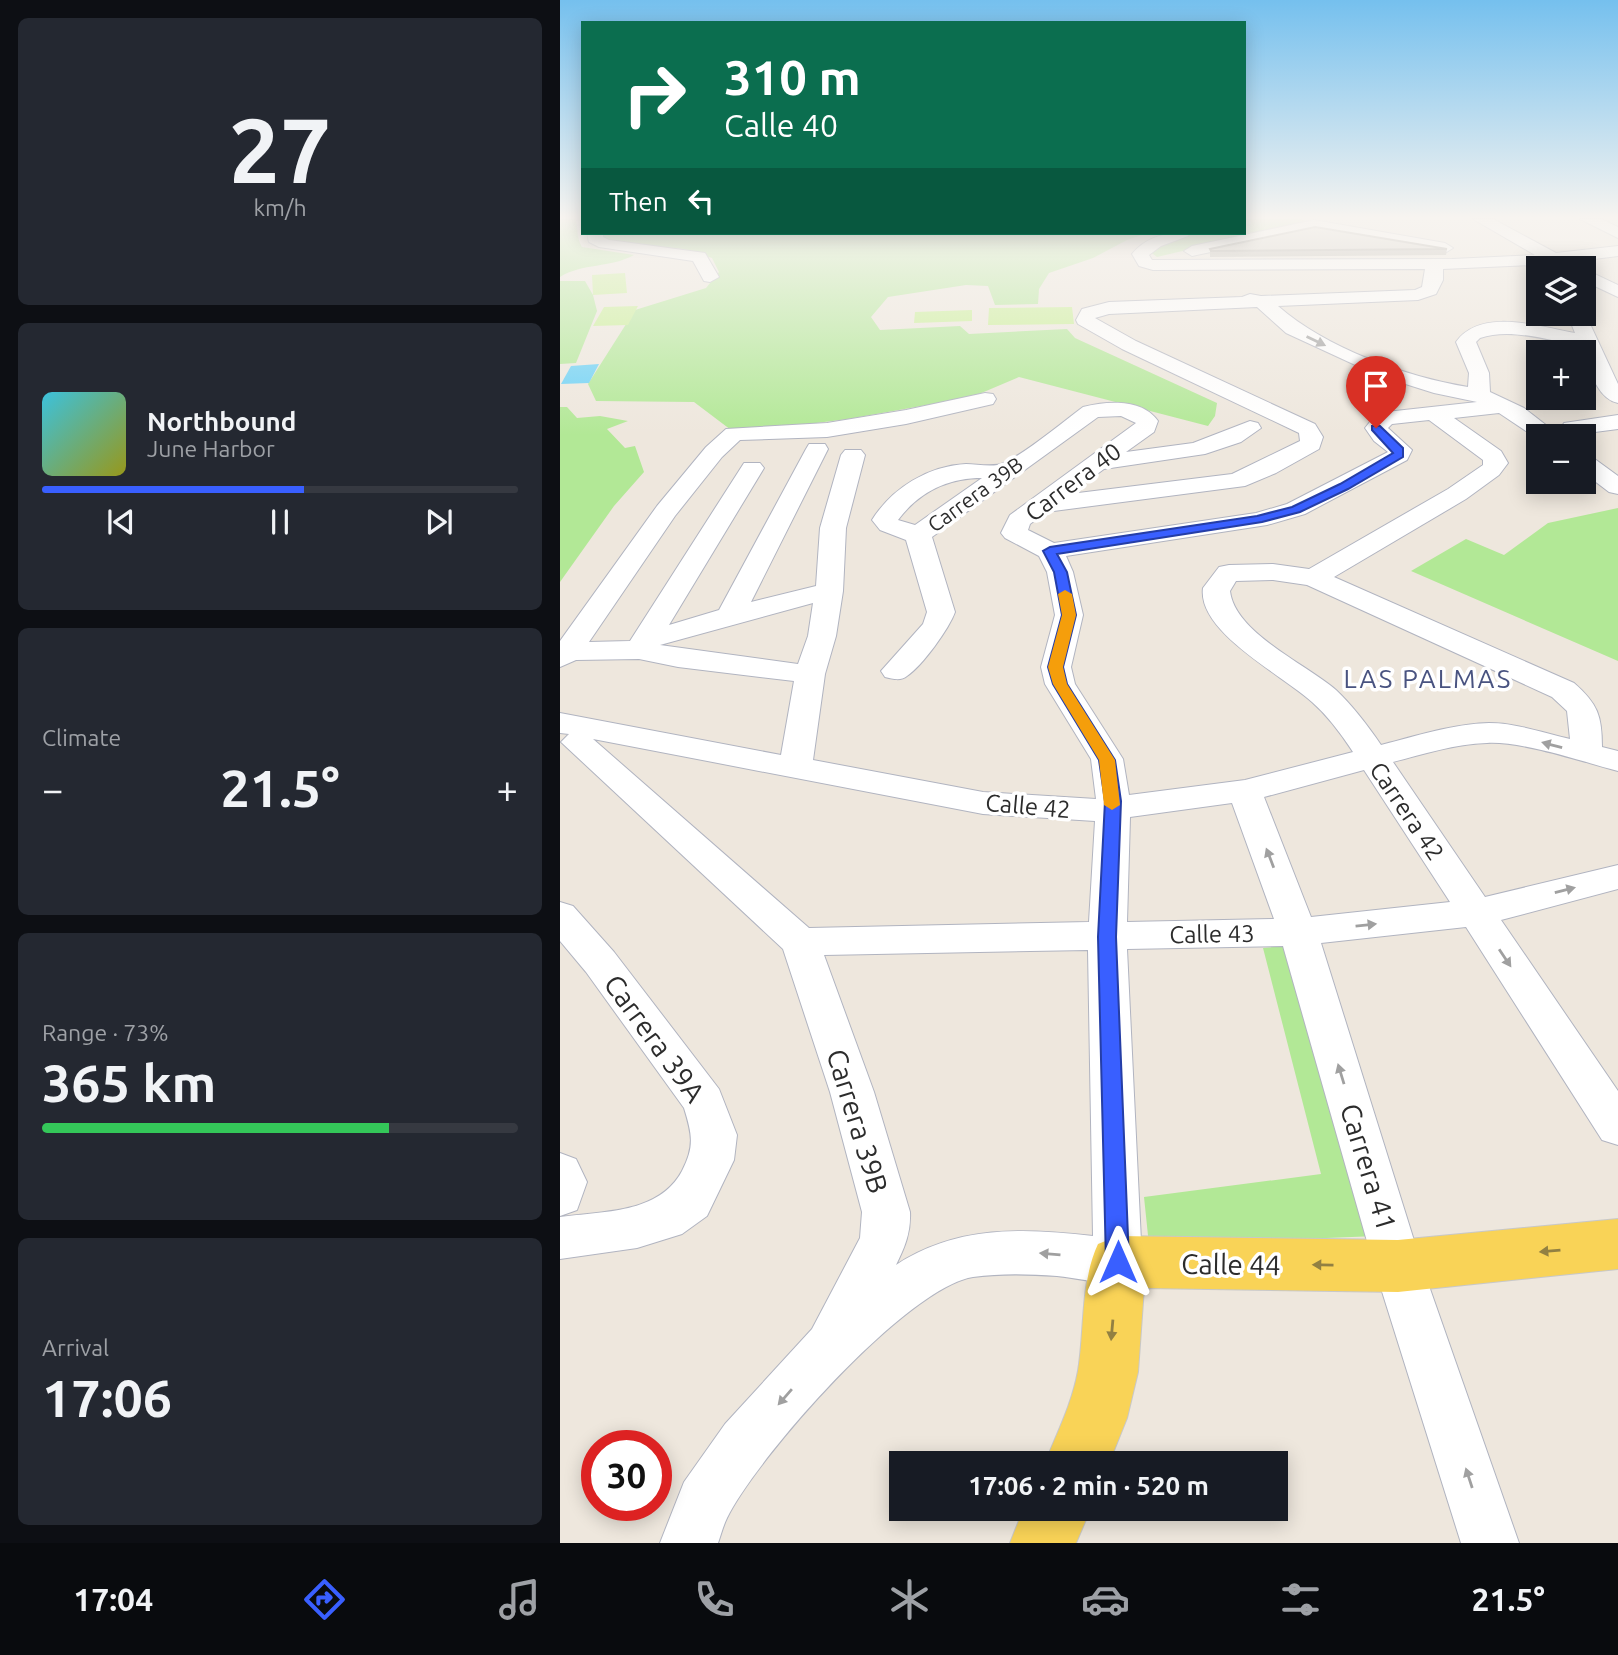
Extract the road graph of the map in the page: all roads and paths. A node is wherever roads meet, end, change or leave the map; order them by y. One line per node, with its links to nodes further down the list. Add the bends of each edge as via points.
1 (1225, 291): 3 (street)
2 (1428, 291): 3 (street)
3 (1262, 302): 6 (street, one-way to 6, via 1282,321 1318,342 1384,371 1441,389); 24 (street, via 1109,308 1089,313 1085,320 1292,420 1307,429 1311,444 1237,481)
4 (1581, 340): 6 (street, via 1509,328 1475,331 1466,342)
5 (1596, 359): 7 (street)
6 (1480, 387): 9 (street)
7 (1618, 397)
8 (985, 399): 25 (street, via 827,430 734,434)
9 (1503, 406): 11 (street); 13 (street)
10 (1091, 412): 18 (street, Carrera 40, via 1131,411 1147,421 1146,427); 21 (street, Carrera 39B)
11 (1433, 413): 28 (street, via 1396,415 1378,423 1376,428 1399,455 1344,486 1296,509); 32 (street, via 1487,450 1496,463 1491,470)
12 (1618, 422): 14 (street)
13 (1531, 424)
14 (1596, 425)
15 (1250, 428): 18 (street, via 1225,443 1193,451)
16 (817, 449): 34 (street)
17 (853, 455): 27 (street)
18 (1101, 462): 24 (street, Carrera 40)
19 (752, 468): 26 (street)
20 (1596, 470): 22 (street)
21 (1004, 472): 23 (street, via 940,474); 29 (street, Carrera 39B)
22 (1618, 487)
23 (912, 491): 27 (street); 29 (street, via 885,520)
24 (1043, 505): 30 (street, Carrera 40, via 1019,520 1014,533)
25 (666, 511): 26 (street); 36 (street)
26 (726, 513): 35 (street)
27 (834, 525): 33 (street)
28 (1186, 532): 30 (street); 31 (street)
29 (918, 535): 37 (street, Carrera 39B, via 940,612 936,626)
30 (1050, 551): 45 (street, Carrera 40, via 1060,572 1069,615 1056,667 1060,684 1107,760)
31 (1229, 573): 32 (street, via 1273,572); 41 (street, Carrera 42, via 1215,593 1229,623 1325,696)
32 (1313, 578): 40 (street, via 1563,690 1582,705)
33 (829, 591): 34 (street); 38 (street)
34 (730, 616): 35 (street)
35 (642, 646): 36 (street); 38 (street, via 678,658)
36 (564, 654)
37 (896, 671)
38 (810, 674): 43 (street)
39 (574, 737): 43 (street, Calle 42); 51 (street, Carrera 39B)
40 (1586, 754): 41 (street, Calle 42, one-way to 41, via 1489,733 1439,740); 42 (street, Calle 42)
41 (1372, 759): 44 (street, Calle 42); 47 (street, Carrera 42)
42 (1618, 761)
43 (795, 767): 45 (street, Calle 42, via 983,803)
44 (1245, 791): 45 (street, Calle 42); 49 (street, Carrera 41, one-way to 44)
45 (1111, 810): 50 (street, Carrera 40)
46 (1618, 877): 47 (street, Calle 43, one-way to 46)
47 (1475, 913): 49 (street, Calle 43, one-way to 47); 52 (street, Carrera 42, one-way to 52)
48 (560, 915): 55 (street, Carrera 39A, via 704,1102 715,1135 711,1160 690,1202 682,1208 665,1219 637,1227)
49 (1298, 932): 50 (street, Calle 43); 58 (street, Carrera 41, one-way to 49)
50 (1107, 937): 51 (street, Calle 43); 57 (street, Carrera 40)
51 (800, 942): 59 (street, Carrera 39B, via 852,1093 886,1212 883,1242)
52 (1618, 1128)
53 (560, 1173): 54 (street, via 564,1182)
54 (560, 1196)
55 (560, 1238)
56 (1618, 1244): 58 (main road, Calle 44, one-way to 58)
57 (1118, 1262): 58 (main road, Calle 44, one-way to 57); 59 (street, Calle 44, one-way to 59, via 1031,1252 954,1259); 60 (main road, Carrera 40, one-way to 60, via 1108,1372)
58 (1398, 1266): 64 (street, Carrera 41, one-way to 58)
59 (830, 1346): 62 (street, Carrera 39B, one-way to 62, via 744,1443 704,1502)
60 (1082, 1451)
61 (1052, 1521): 63 (main road)
62 (689, 1543)
63 (1043, 1543)
64 (1490, 1543)

